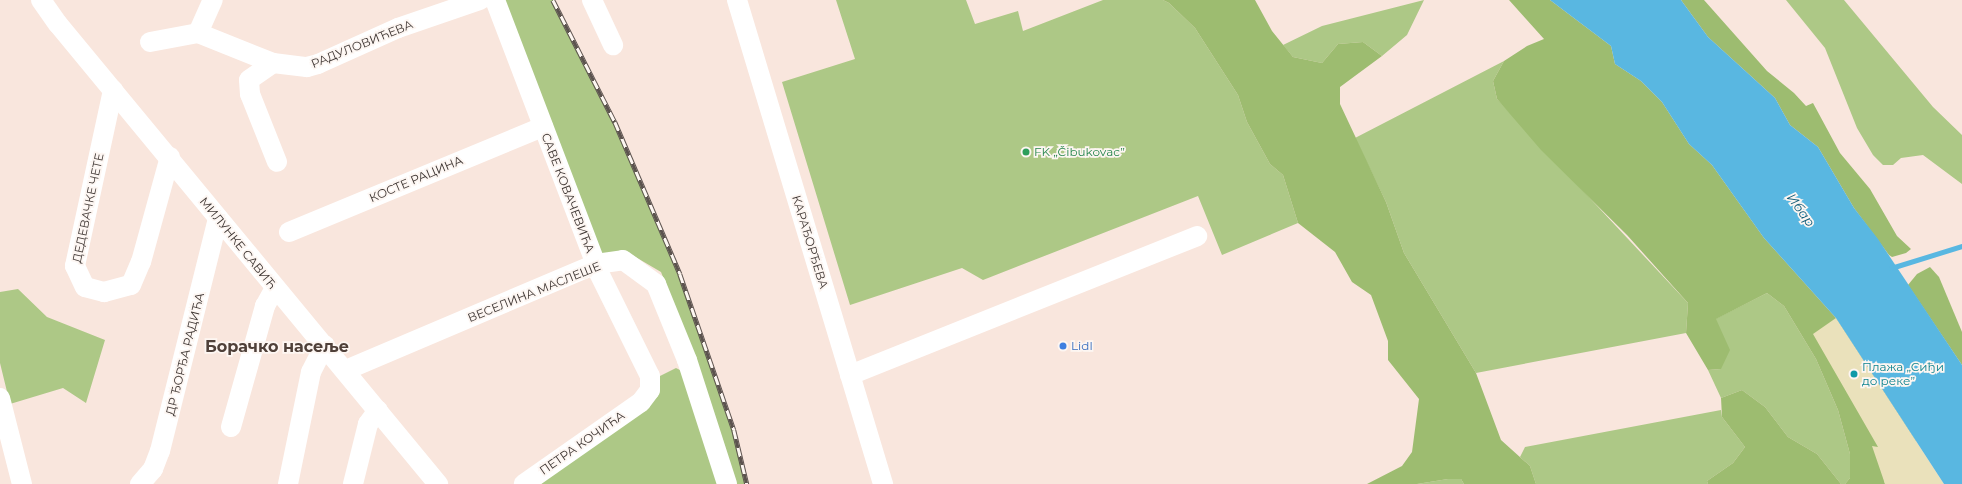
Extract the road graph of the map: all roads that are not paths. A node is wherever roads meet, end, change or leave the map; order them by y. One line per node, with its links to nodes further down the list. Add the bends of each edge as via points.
1 (41, 0): 11 (street, МИЛУНКЕ САВИЋ, via 50,15)
2 (212, 0): 7 (street)
3 (480, 0): 10 (street, РАДУЛОВИЋЕВА, via 398,28 318,64 294,66)
4 (496, 0): 12 (street, САВЕ КОВАЧЕВИЋА)
5 (592, 0): 9 (street)
6 (737, 0): 22 (street, КАРАЂОРЂЕВА)
7 (198, 33): 8 (street); 10 (street, РАДУЛОВИЋЕВА)
8 (150, 42)
9 (613, 45)
10 (273, 63): 14 (street, via 249,80 250,94)
11 (113, 90): 13 (street, МИЛУНКЕ САВИЋ); 13 (street, ДЕДЕВАЧКЕ ЧЕТЕ, via 75,266 85,287 104,292 131,285 141,262)
12 (543, 127): 16 (street, КОСТЕ РАЦИНА); 18 (street, САВЕ КОВАЧЕВИЋА)
13 (170, 157): 15 (street, МИЛУНКЕ САВИЋ)
14 (277, 162)
15 (218, 218): 19 (street, МИЛУНКЕ САВИЋ); 29 (street, ДР ЂОРЂА РАДИЋА, via 160,451 152,469)
16 (290, 232)
17 (1197, 236): 22 (street)
18 (596, 264): 21 (street, ВЕСЕЛИНА МАСЛЕШЕ); 24 (street, САВЕ КОВАЧЕВИЋА, via 650,376 650,390); 33 (street, ВЕСЕЛИНА МАСЛЕШЕ, via 623,260 656,284 688,360)
19 (275, 288): 20 (street, МИЛУНКЕ САВИЋ); 26 (street, via 265,306)
20 (325, 345): 21 (street, МИЛУНКЕ САВИЋ); 30 (street, via 311,372)
21 (346, 370): 25 (street, МИЛУНКЕ САВИЋ)
22 (850, 375): 34 (street, КАРАЂОРЂЕВА)
23 (0, 398): 28 (street)
24 (641, 402): 32 (street, ПЕТРА КОЧИЋА)
25 (378, 410): 27 (street, МИЛУНКЕ САВИЋ); 31 (street, via 368,424)
26 (231, 427)
27 (430, 481)
28 (22, 484)
29 (140, 484)
30 (288, 484)
31 (353, 484)
32 (524, 484)
33 (727, 484)
34 (884, 484)

